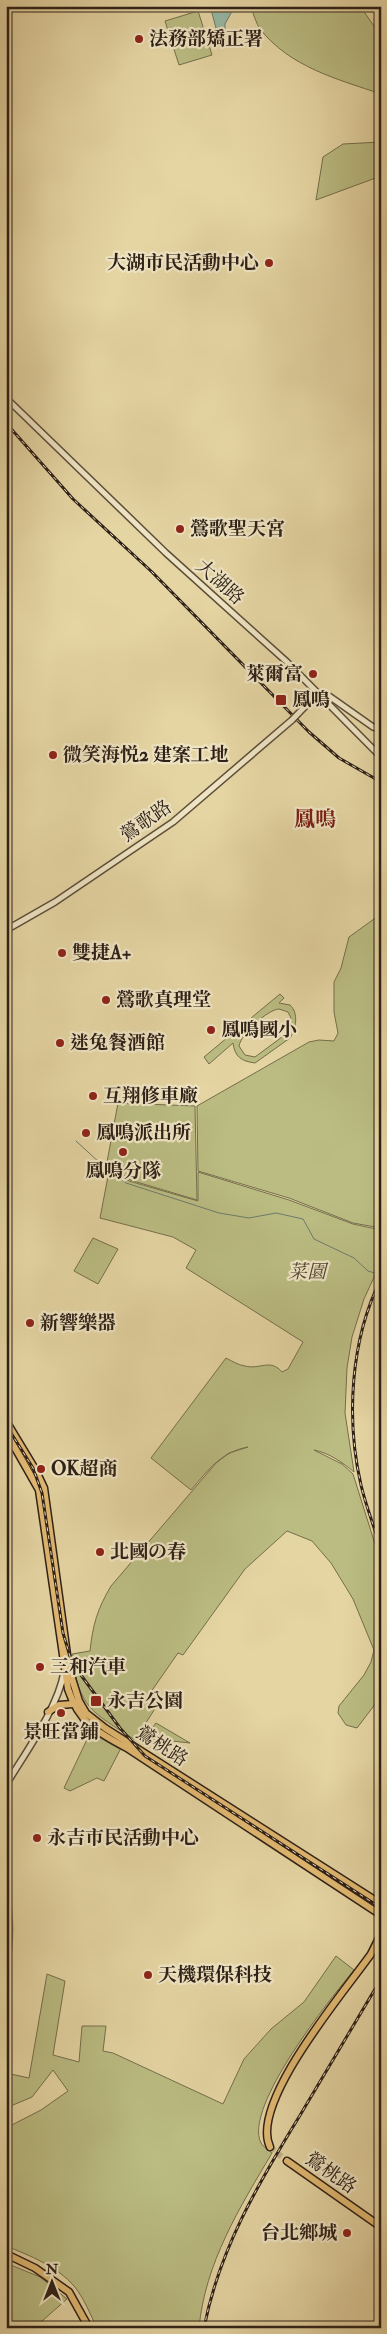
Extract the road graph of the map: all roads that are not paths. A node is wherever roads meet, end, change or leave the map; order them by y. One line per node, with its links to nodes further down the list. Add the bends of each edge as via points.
1 (6, 398): 2 (street, 大湖路)
2 (317, 694): 3 (street, 大湖路, via 329,696 373,727); 4 (street); 5 (street, 鶯歌路, bridge, via 292,720 173,822 55,902)
3 (381, 729)
4 (381, 757)
5 (6, 930)
6 (6, 1421): 8 (main road, 鶯桃路, via 44,1488)
7 (6, 1432): 8 (main road, 鶯桃路, via 39,1490)
8 (67, 1669): 9 (main road, 鶯桃路); 10 (street); 13 (main road, 鶯桃路, via 78,1701 86,1713 104,1728)
9 (73, 1704): 10 (main road, via 59,1705); 14 (main road, 鶯桃路, via 81,1717 112,1740)
10 (48, 1712): 11 (street)
11 (6, 1785)
12 (6, 1890): 16 (street, via 10,1944)
13 (381, 1904)
14 (381, 1914)
15 (381, 1934): 17 (main road, via 371,1954 287,2072 267,2122 266,2139)
16 (6, 1966)
17 (270, 2147)
18 (287, 2162): 19 (main road, 鶯桃路)
19 (381, 2227)
20 (6, 2254): 21 (main road, via 35,2268 69,2292)
21 (89, 2328)

